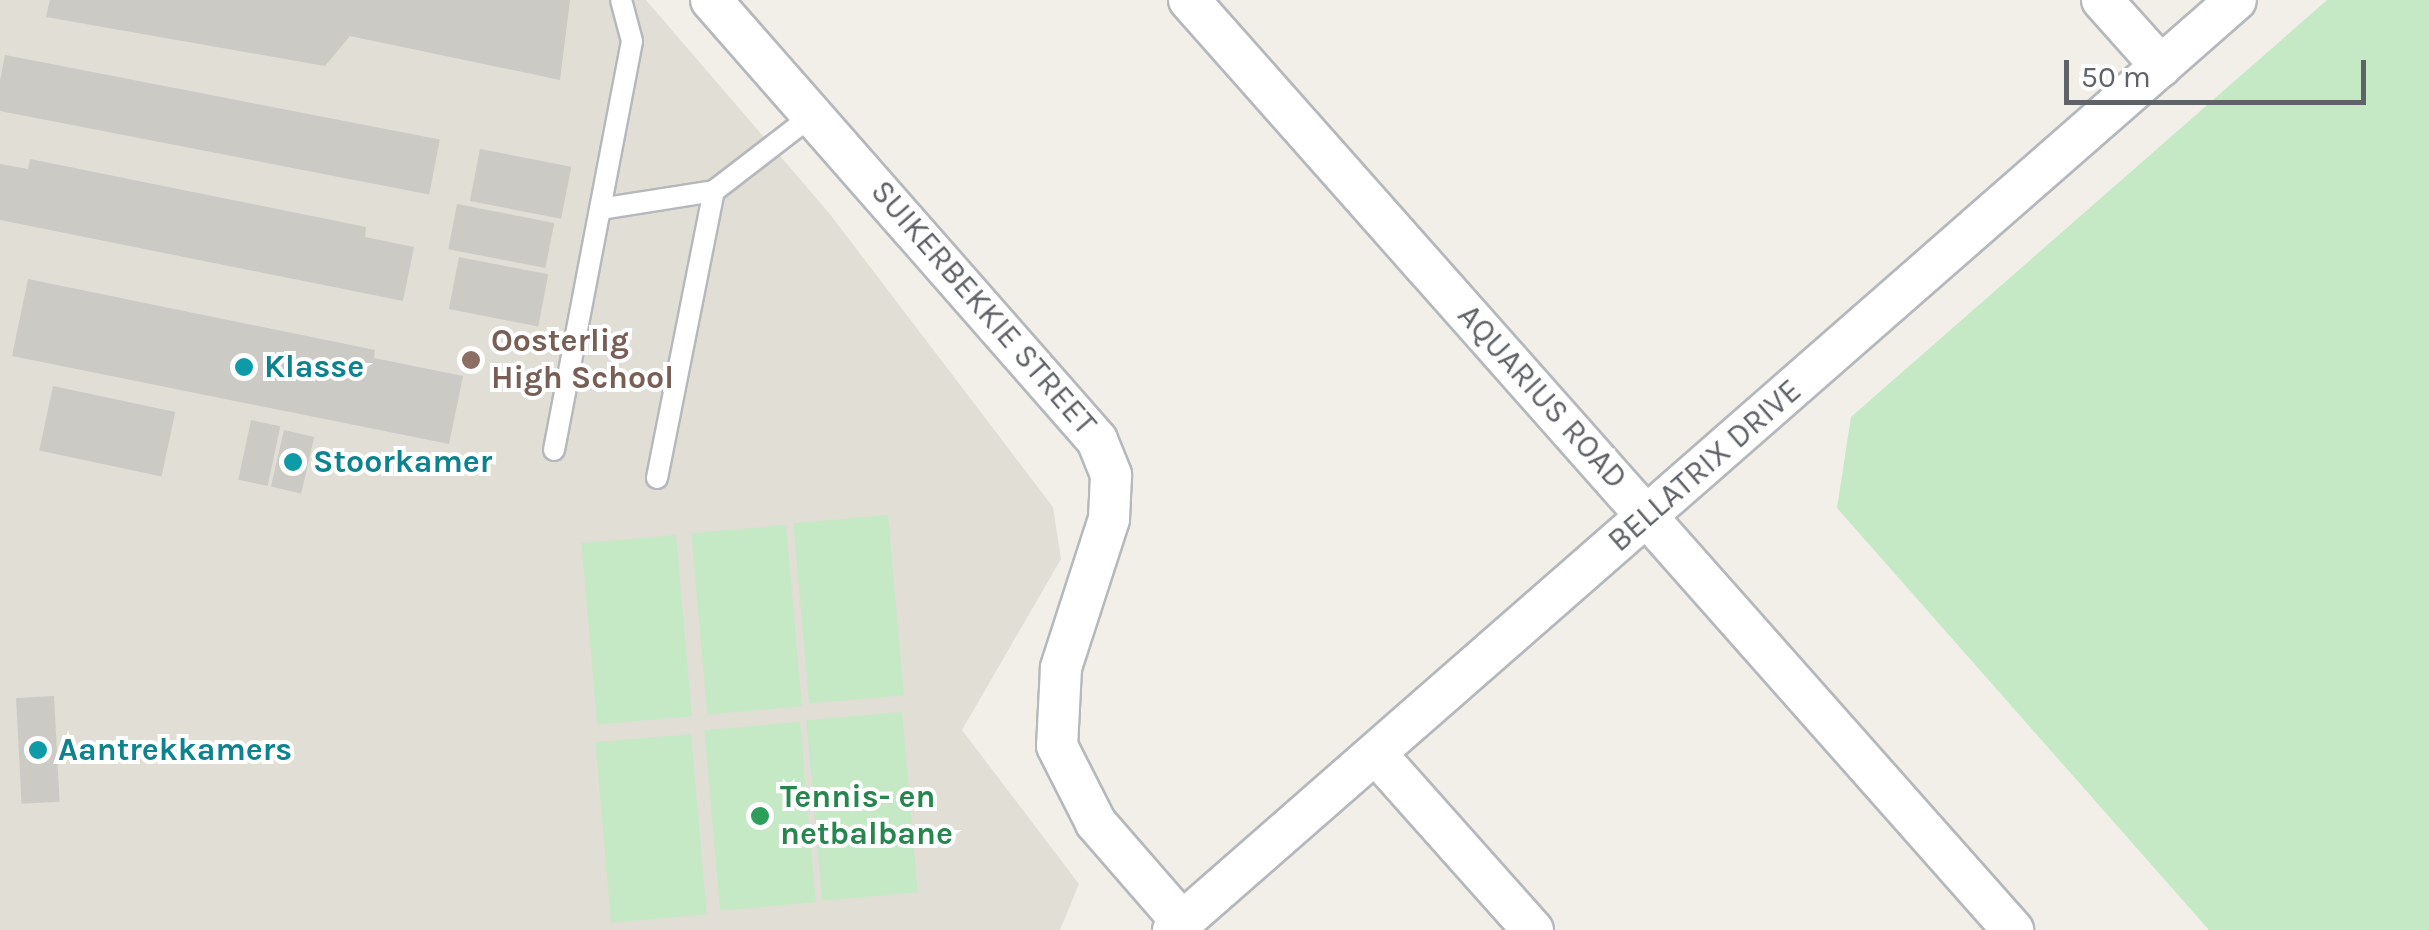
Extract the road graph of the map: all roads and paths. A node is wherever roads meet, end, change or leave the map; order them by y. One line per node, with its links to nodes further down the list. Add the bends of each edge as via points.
1 (620, 0): 9 (lane, via 632,42)
2 (711, 0): 7 (street, SUIKERBEKKIE STREET)
3 (1189, 0): 12 (street, AQUARIUS ROAD)
4 (2102, 0): 6 (street)
5 (2236, 0): 6 (street, BELLATRIX DRIVE)
6 (2161, 66): 12 (street, BELLATRIX DRIVE)
7 (814, 114): 8 (lane); 14 (street, SUIKERBEKKIE STREET, via 1097,440 1110,475 1109,519 1060,668 1057,746 1096,824)
8 (714, 191): 9 (lane); 11 (lane)
9 (600, 209): 10 (lane)
10 (554, 450)
11 (657, 478)
12 (1648, 516): 13 (street, BELLATRIX DRIVE); 16 (street, AQUARIUS ROAD)
13 (1376, 754): 14 (street, BELLATRIX DRIVE); 15 (street)
14 (1177, 926)
15 (1533, 930)
16 (2013, 930)

